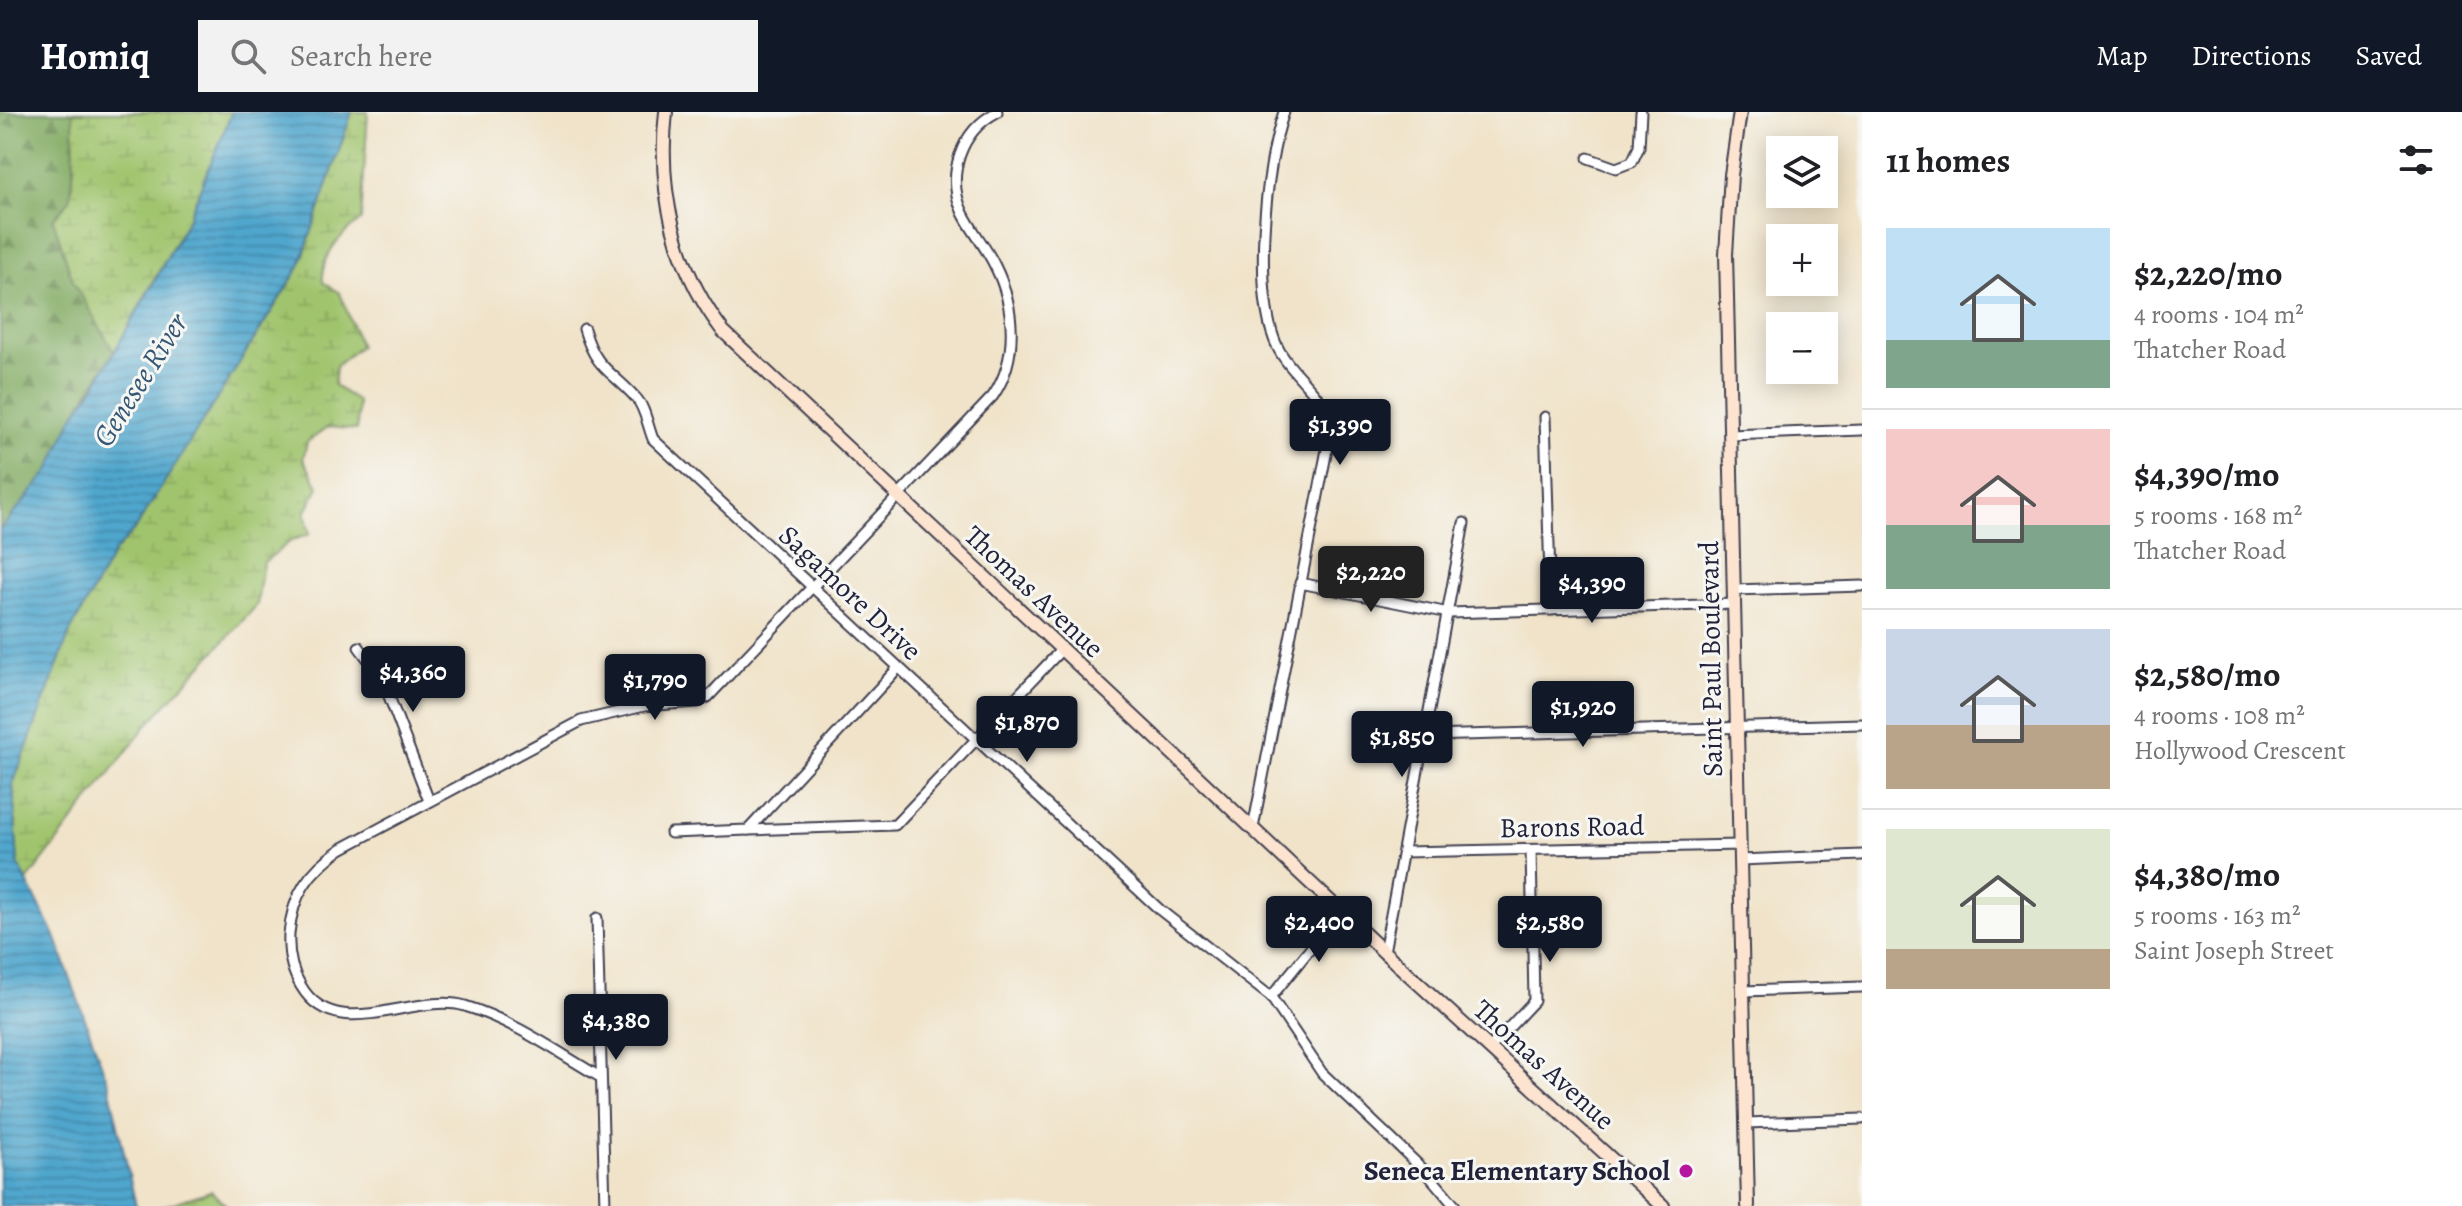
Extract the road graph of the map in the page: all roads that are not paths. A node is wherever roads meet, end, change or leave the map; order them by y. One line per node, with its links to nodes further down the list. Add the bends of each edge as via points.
1 (666, 112): 11 (main road, Thomas Avenue, via 662,157 673,227 693,288 747,356)
2 (997, 112): 11 (street, via 968,138 955,183 962,210 999,274 1011,329 1009,366 993,396)
3 (1284, 112): 13 (street, via 1268,179 1265,298 1277,348 1324,406 1331,429)
4 (1641, 112): 6 (street, via 1639,147 1632,162 1616,168)
5 (1740, 112): 10 (main road, Saint Paul Boulevard, via 1726,254)
6 (1588, 158)
7 (584, 329): 15 (street, Sagamore Drive, via 609,376 639,400 653,439)
8 (1545, 417): 18 (street)
9 (1862, 430): 10 (street)
10 (1730, 435): 16 (main road, Saint Paul Boulevard)
11 (898, 497): 15 (street); 21 (main road, Thomas Avenue)
12 (1464, 523): 19 (street)
13 (1300, 583): 19 (street); 28 (street)
14 (1862, 586): 16 (street)
15 (813, 589): 22 (street, Sagamore Drive); 27 (street, via 702,700 609,711 581,721)
16 (1734, 590): 17 (main road, Saint Paul Boulevard)
17 (1734, 604): 18 (street); 24 (main road, Saint Paul Boulevard)
18 (1551, 610): 19 (street)
19 (1449, 613): 25 (street)
20 (359, 647): 27 (street, via 382,678)
21 (1061, 650): 26 (street); 28 (main road, Thomas Avenue)
22 (898, 668): 26 (street, Sagamore Drive); 29 (street)
23 (1862, 724): 24 (street)
24 (1737, 729): 25 (street); 31 (main road, Saint Paul Boulevard)
25 (1427, 736): 33 (street)
26 (976, 740): 29 (street, via 895,825); 41 (street, Sagamore Drive, via 1160,910)
27 (429, 801): 43 (street, via 341,849 303,882 292,913 289,948 303,990 326,1009 360,1016 432,1002 464,1006 508,1024)
28 (1253, 828): 36 (main road, Thomas Avenue)
29 (748, 830): 30 (street)
30 (671, 833)
31 (1740, 845): 32 (street, Barons Road); 35 (main road, Saint Paul Boulevard)
32 (1531, 850): 33 (street, Barons Road); 42 (street, via 1534,1001)
33 (1404, 852): 38 (street)
34 (1862, 855): 35 (street)
35 (1740, 860): 40 (main road, Saint Paul Boulevard)
36 (1341, 911): 38 (main road, Thomas Avenue); 41 (street)
37 (597, 918): 43 (street)
38 (1384, 952): 42 (main road, Thomas Avenue)
39 (1862, 987): 40 (street)
40 (1743, 991): 45 (main road, Saint Paul Boulevard)
41 (1271, 997): 47 (street, Sagamore Drive, via 1322,1073)
42 (1489, 1049): 48 (main road, Thomas Avenue)
43 (600, 1077): 46 (street)
44 (1862, 1119): 45 (street)
45 (1746, 1123): 49 (main road, Saint Paul Boulevard)
46 (605, 1206)
47 (1455, 1206)
48 (1663, 1206)
49 (1748, 1206)

